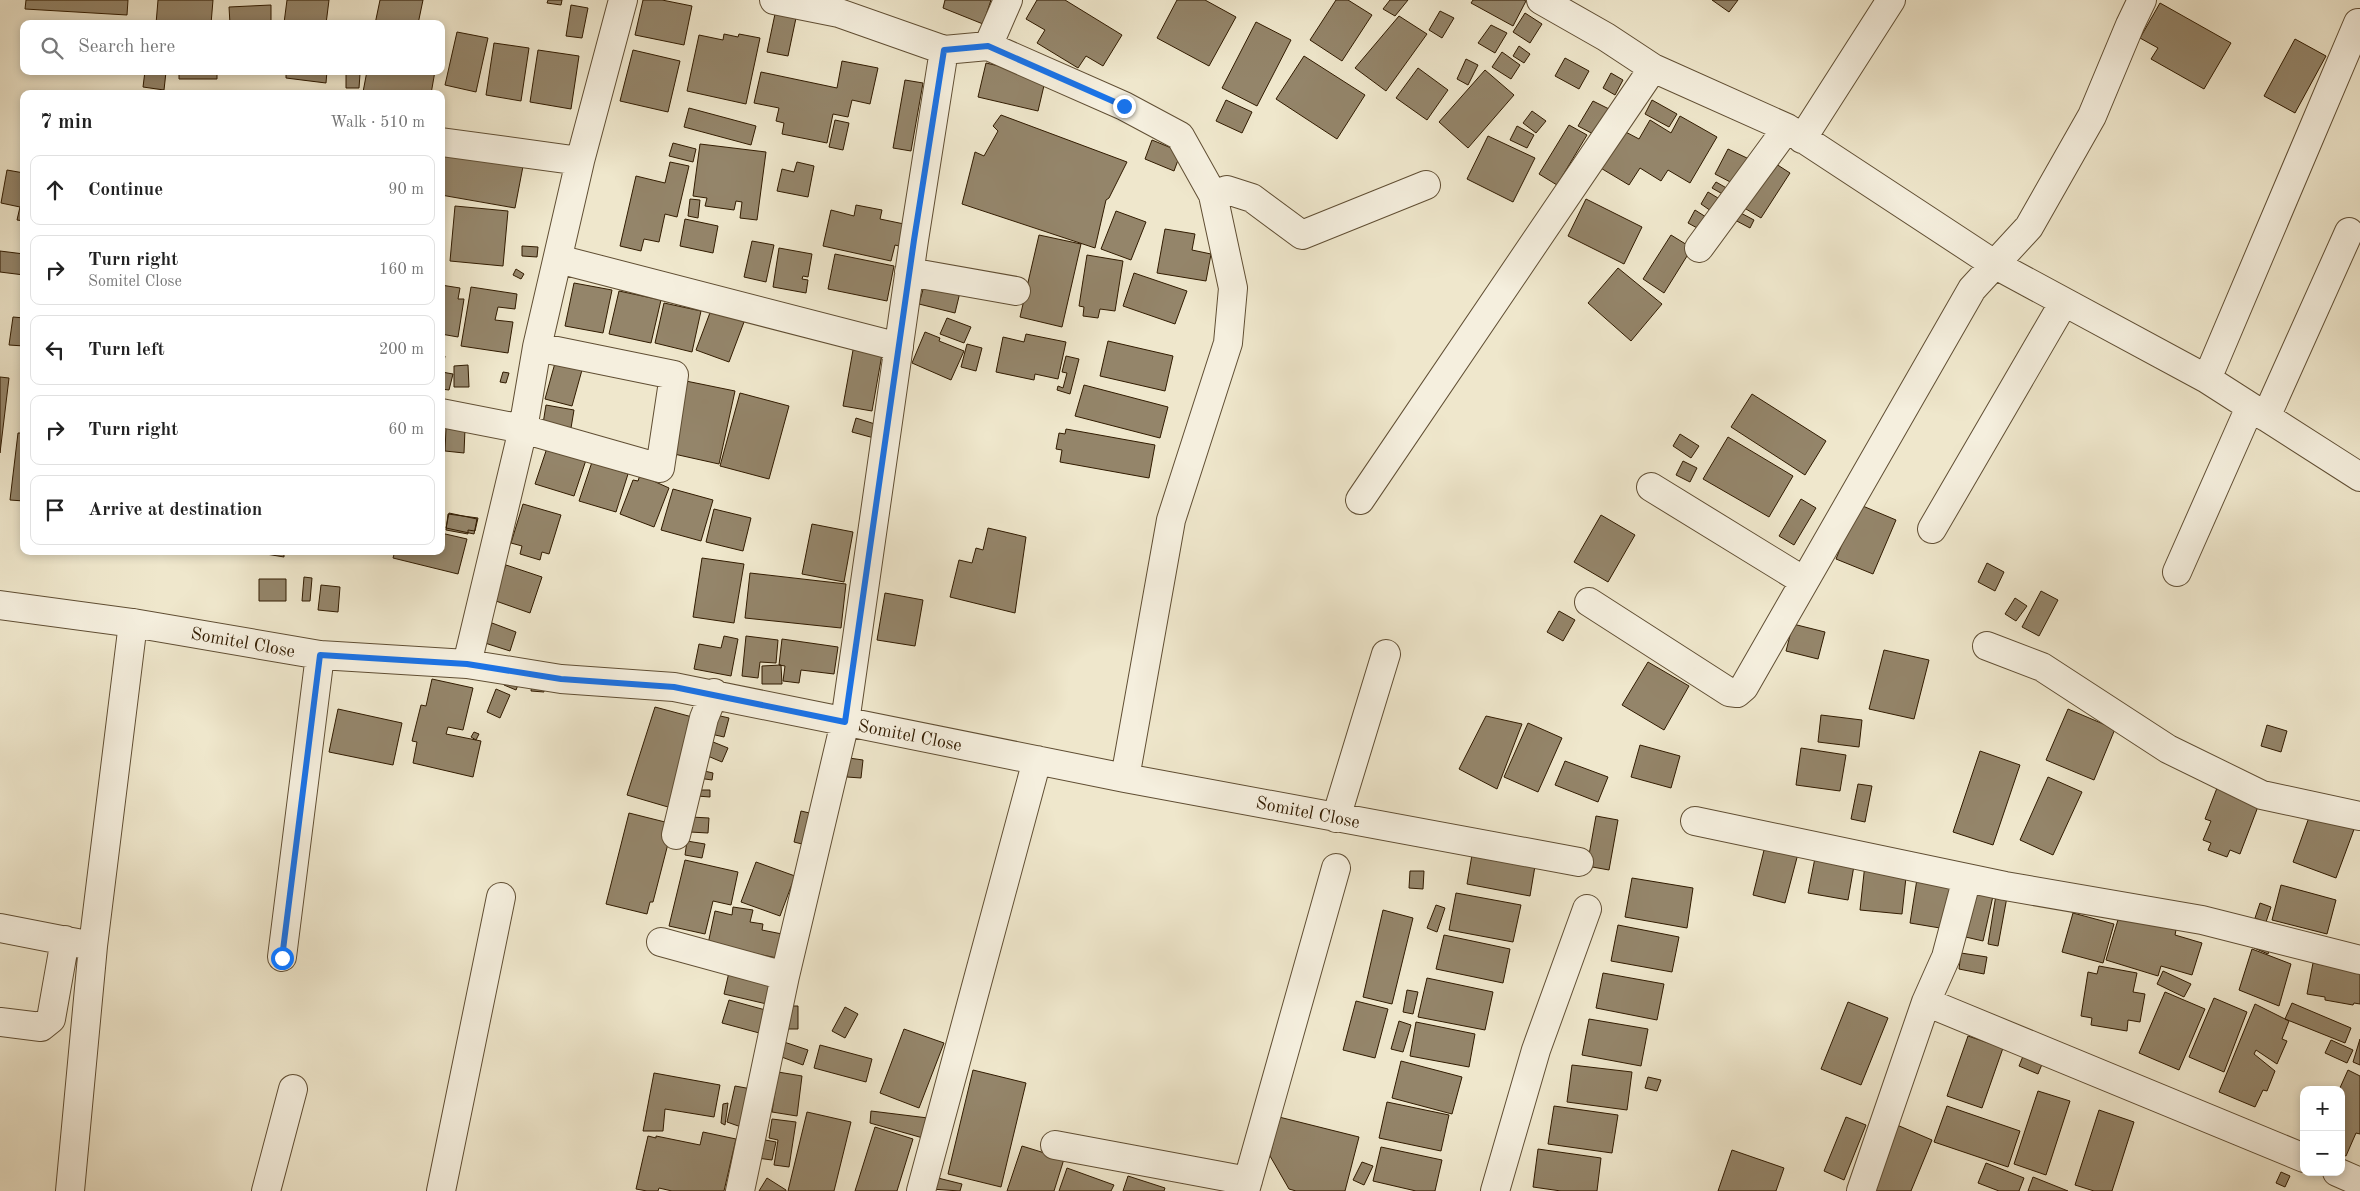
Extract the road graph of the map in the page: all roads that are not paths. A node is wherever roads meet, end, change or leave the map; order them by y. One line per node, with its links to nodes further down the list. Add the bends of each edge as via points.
1 (623, 0): 13 (street)
2 (774, 0): 9 (street, via 840,13)
3 (1008, 0): 8 (street)
4 (1541, 0): 10 (street)
5 (1891, 0): 11 (street)
6 (2142, 0): 19 (street, via 2092,116 2029,227)
7 (2358, 23): 25 (street)
8 (988, 46): 9 (street); 15 (street, via 1124,106 1180,136)
9 (944, 50): 20 (street)
10 (1653, 68): 11 (street); 31 (street)
11 (1794, 133): 17 (street); 19 (street)
12 (445, 143): 13 (street)
13 (580, 161): 18 (street)
14 (1426, 185): 15 (street, via 1302,234 1252,198 1227,190)
15 (1213, 195): 45 (street, via 1232,288 1228,343 1171,520)
16 (2349, 232): 26 (street)
17 (1699, 248)
18 (558, 259): 23 (street); 24 (street)
19 (1994, 264): 22 (street); 34 (street, via 1972,289)
20 (910, 272): 21 (street); 24 (street)
21 (1016, 291)
22 (2064, 302): 25 (street); 32 (street)
23 (536, 347): 28 (street); 28 (street, via 674,375 660,468)
24 (899, 347): 43 (street)
25 (2206, 379): 26 (street)
26 (2258, 412): 29 (street); 33 (street)
27 (445, 414): 28 (street)
28 (523, 429): 41 (street)
29 (2360, 477)
30 (1651, 488): 34 (street)
31 (1360, 500)
32 (1932, 529)
33 (2177, 572)
34 (1804, 581): 35 (street, via 1744,688 1737,693 1729,692)
35 (1590, 602)
36 (0, 605): 37 (street, Somitel Close)
37 (133, 623): 40 (street, Somitel Close); 58 (street)
38 (1986, 646): 46 (street, via 2042,667 2168,749 2262,794)
39 (1386, 654): 47 (street)
40 (320, 655): 41 (street, Somitel Close); 59 (street)
41 (467, 664): 42 (street, Somitel Close, via 561,679 674,687)
42 (714, 694): 43 (street, Somitel Close); 49 (street, via 704,718)
43 (845, 722): 44 (street, Somitel Close); 61 (street)
44 (1037, 760): 45 (street, Somitel Close); 74 (street)
45 (1125, 778): 47 (street, Somitel Close)
46 (2360, 816)
47 (1336, 818): 50 (street, Somitel Close)
48 (1695, 821): 52 (street)
49 (676, 835)
50 (1579, 862)
51 (1336, 868): 69 (street)
52 (1967, 878): 60 (street, via 2202,920); 62 (street, via 1946,957)
53 (501, 897): 72 (street)
54 (1587, 910): 75 (street, via 1536,1050)
55 (0, 928): 56 (street)
56 (65, 940): 58 (street); 63 (street, via 51,1019 41,1027)
57 (661, 942): 61 (street)
58 (93, 946): 70 (street)
59 (282, 958)
60 (2360, 960)
61 (785, 976): 73 (street)
62 (1926, 1002): 66 (street); 76 (street)
63 (0, 1022)
64 (293, 1089): 71 (street)
65 (1055, 1145): 69 (street)
66 (2300, 1156)
67 (2345, 1175): 68 (street)
68 (2360, 1182)
69 (1246, 1186)
70 (70, 1191)
71 (266, 1191)
72 (441, 1191)
73 (740, 1191)
74 (921, 1191)
75 (1495, 1191)
76 (1861, 1191)

